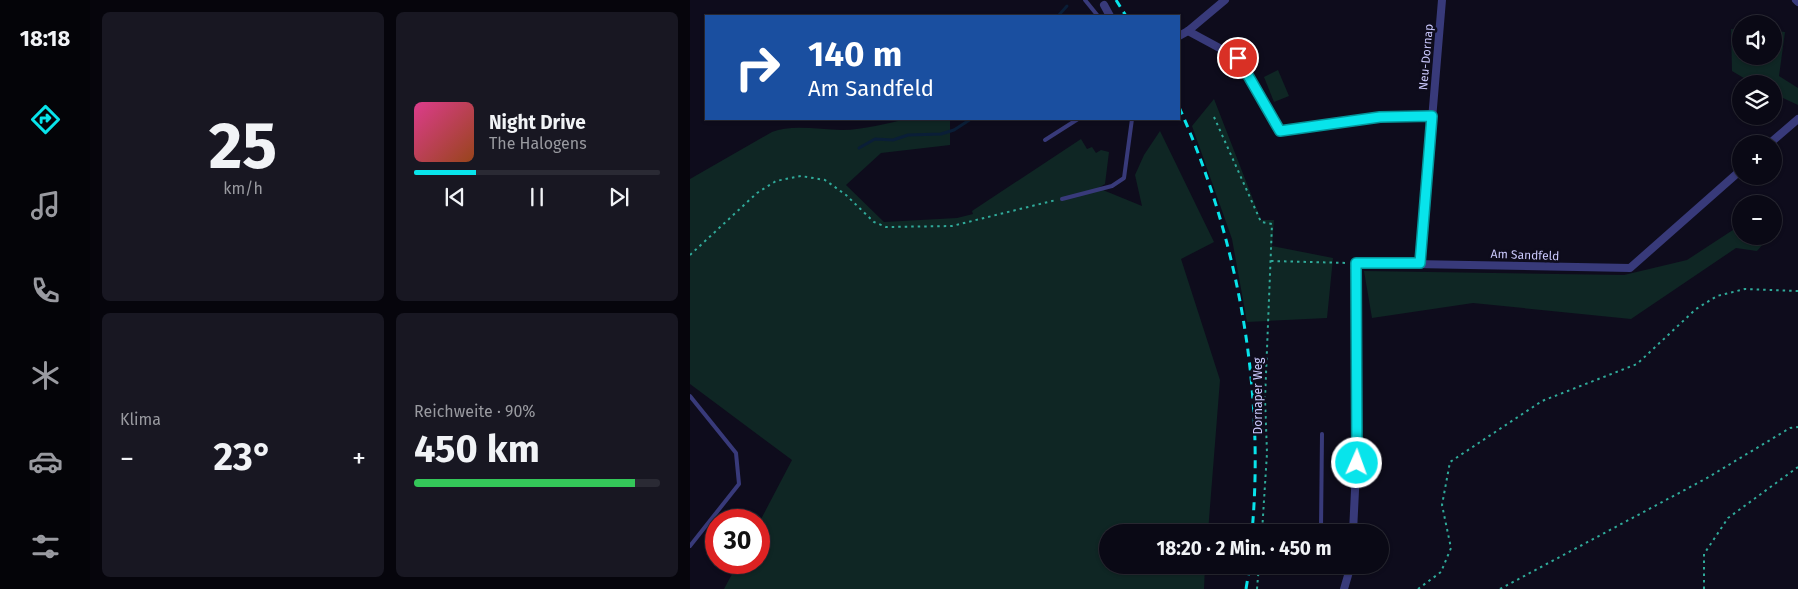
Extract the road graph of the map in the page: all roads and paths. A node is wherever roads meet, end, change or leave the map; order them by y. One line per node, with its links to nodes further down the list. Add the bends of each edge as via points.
1 (1084, 0): 5 (lane)
2 (1224, 0): 7 (street)
3 (1442, 0): 10 (street, Neu-Dornap)
4 (1104, 5): 5 (lane); 6 (street)
5 (1097, 14)
6 (1109, 15)
7 (1188, 31): 8 (street); 10 (street, via 1238,58 1280,131 1380,117)
8 (1180, 35)
9 (1214, 116): 19 (path, Dornaper Weg, via 1261,222 1272,224)
10 (1432, 116): 21 (street, Neu-Dornap)
11 (1798, 119): 14 (street)
12 (1076, 120): 15 (lane)
13 (1132, 120): 17 (lane, via 1124,178 1112,186)
14 (1779, 135)
15 (1045, 140)
16 (1732, 178): 21 (street, Am Sandfeld, via 1630,268)
17 (1062, 199): 18 (path, via 952,226 886,227 874,222 825,180 802,176 776,181 757,193)
18 (690, 255)
19 (1271, 260): 20 (path); 27 (path, Dornaper Weg)
20 (1356, 263): 21 (street, Am Sandfeld); 29 (street, via 1358,428)
21 (1420, 263)
22 (1798, 291): 35 (path, via 1745,289 1717,296 1696,309 1637,364 1542,401 1450,462 1442,505 1450,548 1441,572)
23 (690, 396): 30 (lane, via 736,453 739,484)
24 (1798, 427): 36 (path, via 1790,428 1707,478)
25 (1322, 434): 28 (lane)
26 (1798, 467): 37 (path, via 1728,518 1704,554)
27 (1263, 524)
28 (1321, 524)
29 (1353, 524)
30 (690, 546)
31 (1258, 574): 33 (path)
32 (1348, 574): 34 (street)
33 (1257, 589)
34 (1344, 589)
35 (1418, 589)
36 (1500, 589)
37 (1704, 589)

